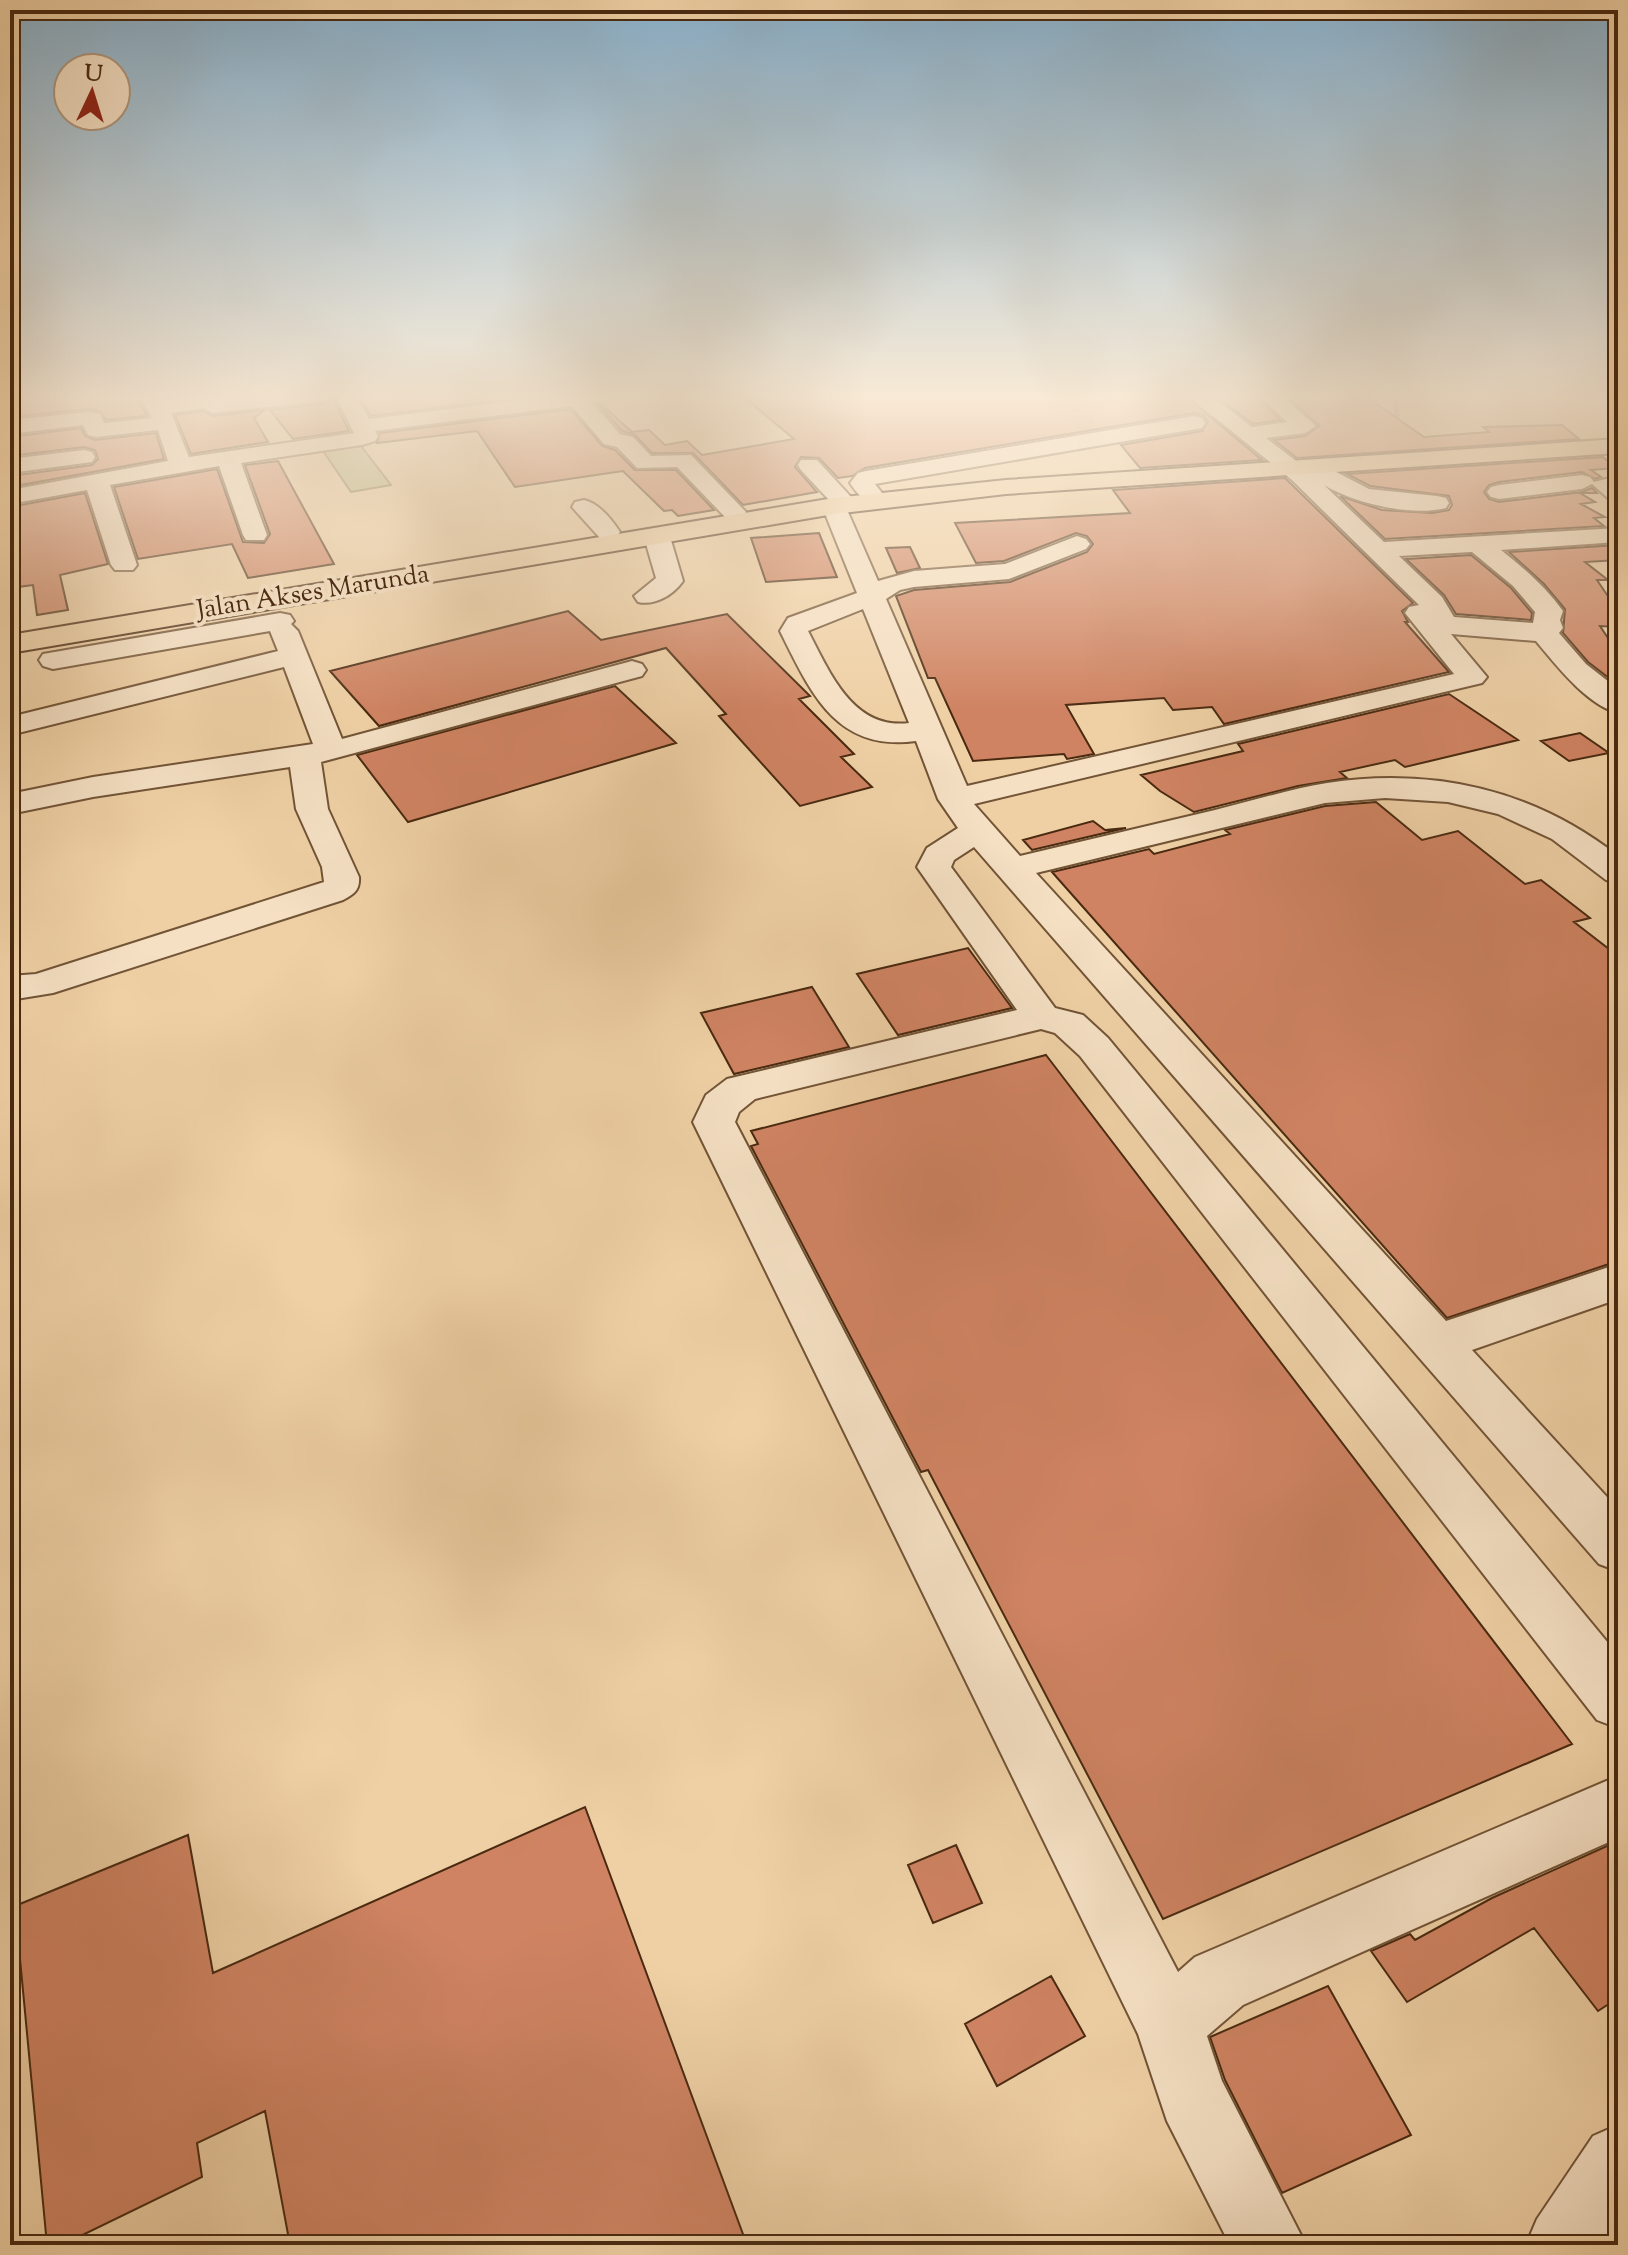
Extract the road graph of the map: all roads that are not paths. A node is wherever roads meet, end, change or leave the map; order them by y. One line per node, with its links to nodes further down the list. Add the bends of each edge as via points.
1 (103, 500): 19 (street)
2 (243, 500): 13 (street)
3 (722, 500): 11 (street)
4 (840, 500): 8 (main road, Jalan Akses Marunda)
5 (846, 500): 8 (main road, Jalan Akses Marunda)
6 (1330, 500): 18 (street)
7 (1406, 500): 9 (street)
8 (837, 501): 11 (main road, Jalan Akses Marunda); 15 (main road, Jalan Akses Marunda); 21 (street)
9 (1437, 503)
10 (584, 507): 12 (street)
11 (734, 512): 12 (main road, Jalan Akses Marunda)
12 (608, 532): 24 (main road, Jalan Akses Marunda)
13 (255, 535)
14 (1617, 535): 17 (street)
15 (657, 537): 20 (street, via 670,581); 22 (main road, Jalan Akses Marunda)
16 (1077, 544): 21 (street, via 1009,571 914,579 891,584)
17 (1479, 545): 18 (street); 25 (street, via 1522,580 1549,611 1549,628)
18 (1381, 550): 25 (street, via 1432,603 1443,622)
19 (124, 565)
20 (647, 596)
21 (873, 596): 32 (street); 32 (street, via 798,624 794,631 820,682 861,726 885,734)
22 (276, 610): 26 (main road, Jalan Akses Marunda); 27 (street); 28 (street)
23 (1419, 613): 36 (street, via 1472,677)
24 (10, 631)
25 (1538, 632): 30 (street)
26 (10, 644)
27 (293, 656): 31 (street); 33 (street)
28 (53, 660)
29 (632, 670): 33 (street)
30 (1618, 704)
31 (10, 726)
32 (928, 730): 36 (street)
33 (318, 743): 34 (street); 35 (street); 39 (street, via 308,798 343,877 342,886 40,985)
34 (10, 788)
35 (10, 804)
36 (966, 815): 37 (street); 40 (street, via 934,867)
37 (1014, 868): 38 (street, via 1362,788 1441,791 1522,812 1563,832); 42 (street)
38 (1618, 873)
39 (10, 988)
40 (1041, 1017): 44 (street, via 1069,1024 1094,1047); 46 (street, via 741,1089 721,1105 714,1122)
41 (1618, 1281): 42 (street)
42 (1434, 1344): 43 (street)
43 (1618, 1547)
44 (1618, 1700)
45 (1618, 1807): 46 (street, via 1219,1981)
46 (1169, 2024): 48 (street, via 1192,2096)
47 (1618, 2161): 49 (street)
48 (1269, 2245)
49 (1563, 2245)

